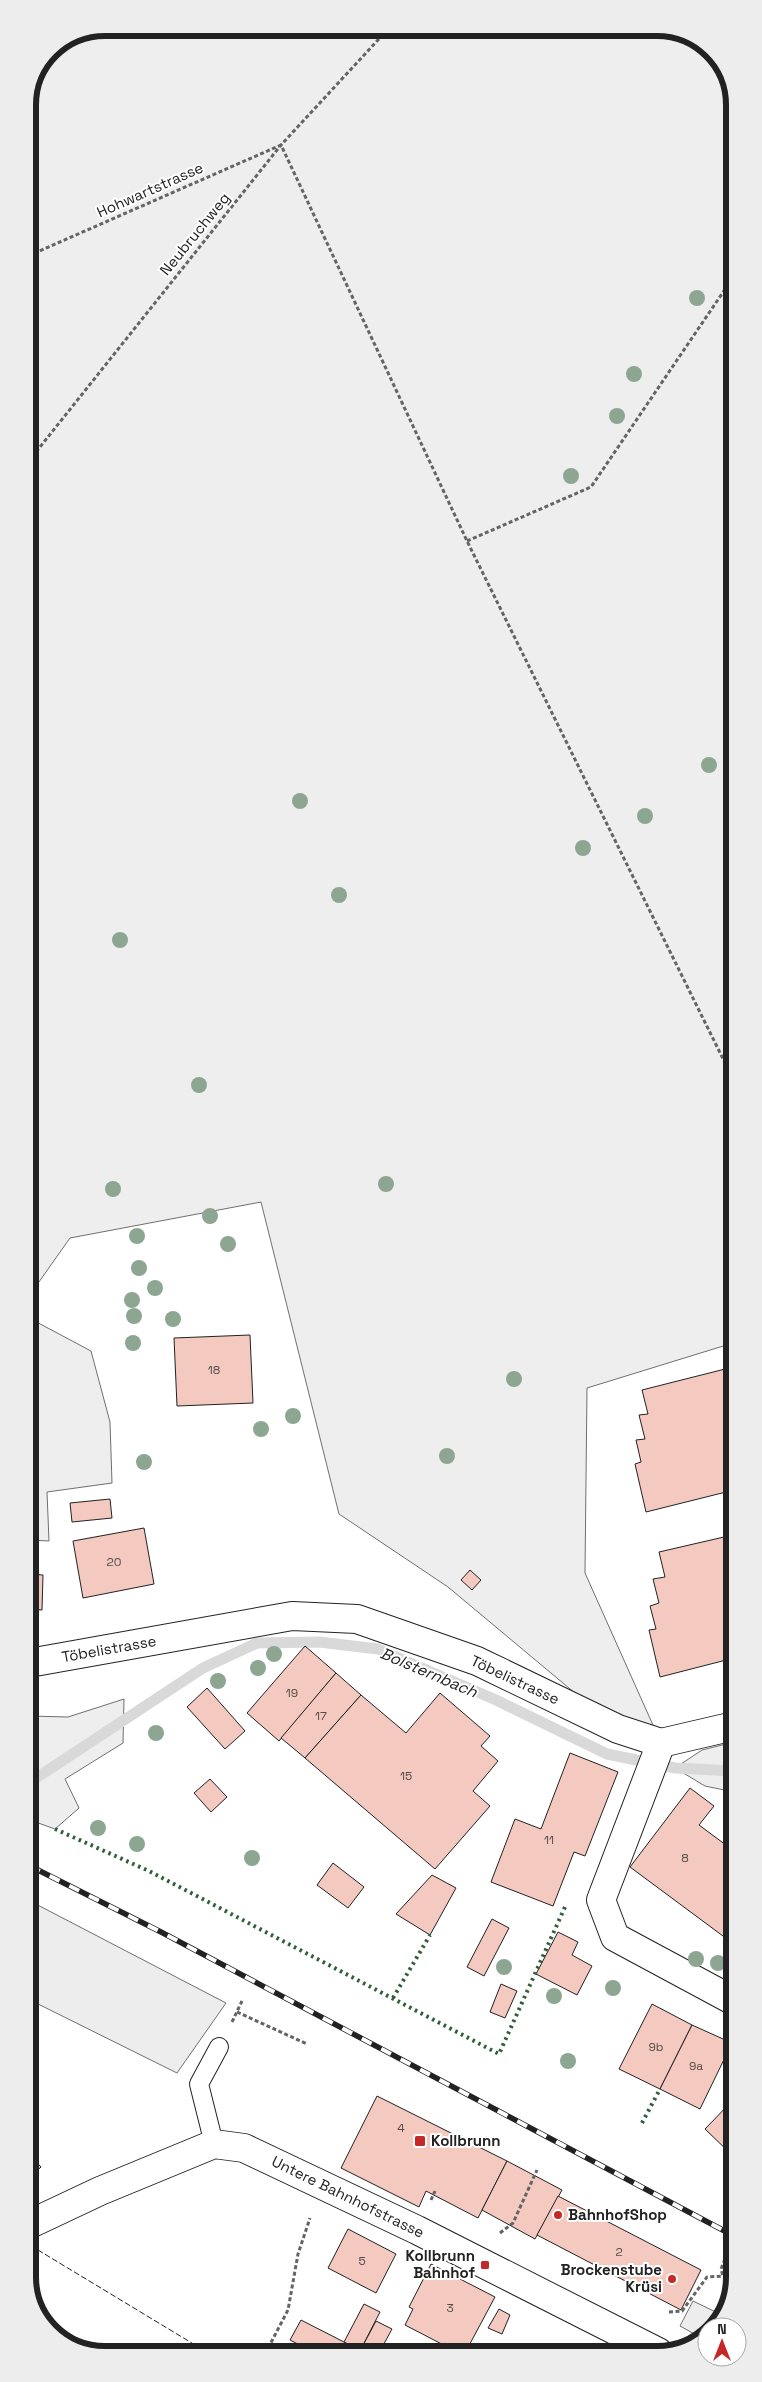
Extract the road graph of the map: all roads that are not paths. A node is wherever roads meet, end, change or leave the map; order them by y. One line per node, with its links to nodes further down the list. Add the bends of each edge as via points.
1 (36, 1662): 3 (street, Töbelistrasse, via 292,1616 357,1619 476,1661)
2 (726, 1728): 3 (street)
3 (659, 1748): 4 (street, via 602,1900 615,1937)
4 (726, 1997)
5 (219, 2047): 6 (lane, via 199,2084)
6 (214, 2144): 7 (street); 8 (street, Untere Bahnhofstrasse, via 244,2148 321,2184)
7 (36, 2221)
8 (646, 2346)

